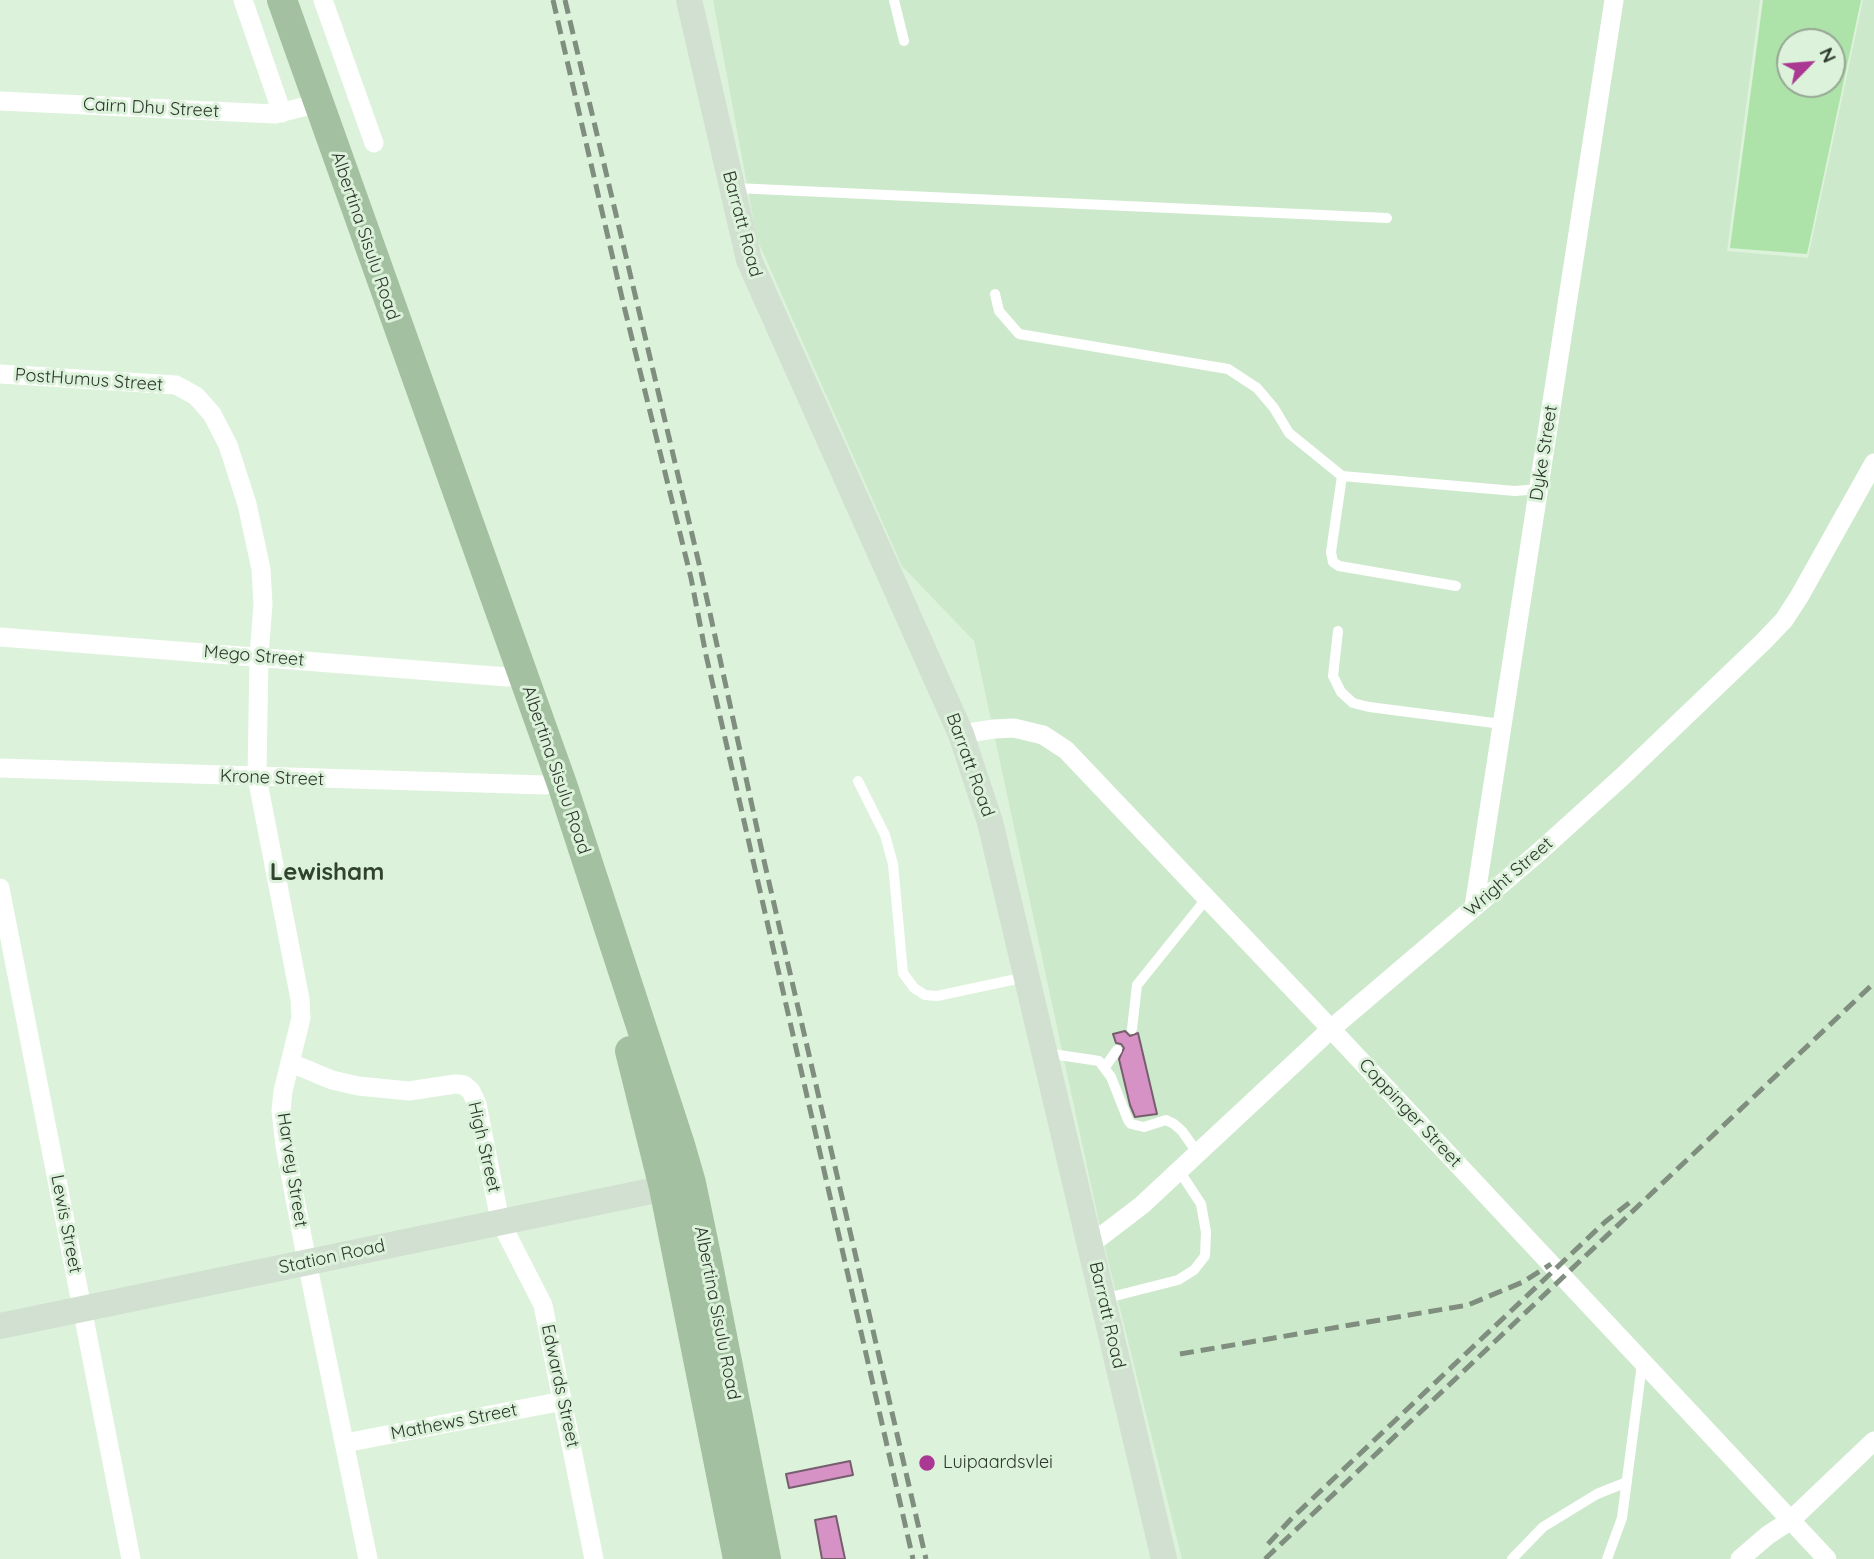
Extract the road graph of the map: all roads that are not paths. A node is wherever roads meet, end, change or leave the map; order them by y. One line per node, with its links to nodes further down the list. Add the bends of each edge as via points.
1 (243, 0): 10 (street)
2 (263, 0): 10 (main road, Albertina Sisulu Road)
3 (282, 0): 10 (main road, Albertina Sisulu Road)
4 (323, 0): 11 (street)
5 (689, 0): 12 (main road, Barratt Road)
6 (894, 0): 8 (lane)
7 (1614, 0): 18 (street, Dyke Street)
8 (904, 41)
9 (2, 95): 10 (street, Cairn Dhu Street, via 261,114)
10 (301, 108): 23 (main road, Albertina Sisulu Road)
11 (374, 143)
12 (731, 188): 13 (lane); 25 (main road, Barratt Road, via 760,288)
13 (1387, 218)
14 (995, 294): 17 (lane, via 999,311 1019,334 1228,369 1257,388 1289,433)
15 (0, 374): 22 (street, PostHumus Street, via 176,386 196,397 212,414 228,445 255,537 263,604)
16 (1874, 463): 32 (street, Wright Street, via 1784,620 1614,785)
17 (1342, 476): 18 (lane, via 1515,491); 19 (lane, via 1333,562)
18 (1539, 489): 24 (street, Dyke Street)
19 (1456, 586)
20 (1338, 631): 24 (lane, via 1333,676 1353,703)
21 (0, 637): 22 (street, Mego Street)
22 (259, 656): 23 (street, Mego Street); 27 (street, Harvey Street)
23 (515, 676): 29 (main road, Albertina Sisulu Road); 42 (main road, Albertina Sisulu Road, via 575,823 653,1060)
24 (1502, 724): 32 (street, Dyke Street)
25 (961, 734): 31 (street, Coppinger Street, via 1014,728 1058,743); 33 (main road, Barratt Road, via 990,822)
26 (0, 768): 27 (street, Krone Street)
27 (257, 778): 29 (street, Krone Street); 38 (street, Harvey Street, via 300,999 301,1018)
28 (858, 781): 33 (lane, via 885,835 893,864 903,973 914,988 937,996)
29 (545, 785): 42 (main road, Albertina Sisulu Road)
30 (0, 888): 47 (street, Lewis Street)
31 (1207, 898): 34 (street, Coppinger Street); 35 (lane, via 1137,985)
32 (1474, 907): 34 (street, Wright Street)
33 (1027, 977): 37 (main road, Barratt Road)
34 (1331, 1029): 40 (street, Wright Street); 49 (street, Coppinger Street)
35 (1132, 1030)
36 (1117, 1050): 39 (lane)
37 (1046, 1053): 39 (lane, via 1091,1058); 44 (main road, Barratt Road)
38 (291, 1063): 43 (street, High Street, via 332,1080 381,1090 464,1085 477,1104); 45 (street, Harvey Street, via 281,1111)
39 (1105, 1067): 40 (lane, via 1131,1125 1144,1127 1166,1120 1182,1131)
40 (1199, 1155): 41 (street, Wright Street)
41 (1180, 1172): 44 (street, Wright Street); 46 (lane, via 1201,1204 1205,1256 1178,1280)
42 (677, 1185): 43 (main road, Station Road); 54 (main road, Albertina Sisulu Road)
43 (500, 1221): 45 (main road, Station Road); 50 (street, Edwards Street, via 543,1305)
44 (1090, 1244): 46 (main road, Barratt Road)
45 (307, 1262): 47 (main road, Station Road); 52 (street, Harvey Street)
46 (1103, 1299): 61 (main road, Barratt Road)
47 (82, 1309): 48 (main road, Station Road); 56 (street, Lewis Street)
48 (0, 1325)
49 (1643, 1361): 53 (lane); 55 (street, Coppinger Street)
50 (563, 1401): 52 (street, Mathews Street); 58 (street, Edwards Street)
51 (1874, 1441): 55 (street)
52 (345, 1443): 57 (street, Harvey Street)
53 (1627, 1482): 62 (lane, via 1597,1494 1543,1527); 63 (lane, via 1622,1518)
54 (740, 1500): 59 (main road, Albertina Sisulu Road); 60 (main road, Albertina Sisulu Road)
55 (1791, 1520): 64 (street); 65 (street, Coppinger Street)
56 (131, 1559)
57 (368, 1559)
58 (594, 1559)
59 (738, 1559)
60 (766, 1559)
61 (1164, 1559)
62 (1512, 1559)
63 (1607, 1559)
64 (1740, 1559)
65 (1827, 1559)

